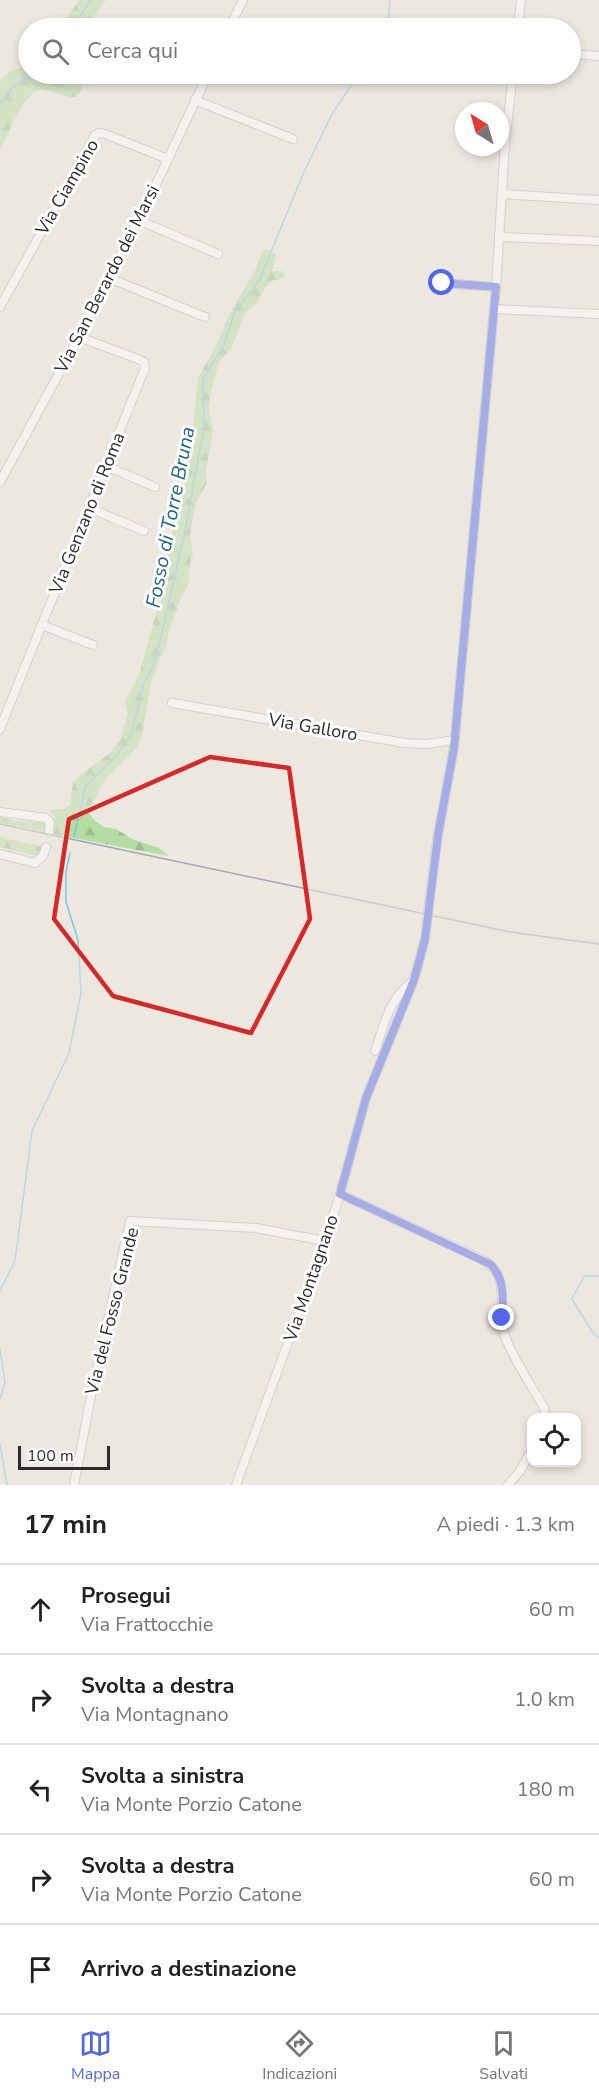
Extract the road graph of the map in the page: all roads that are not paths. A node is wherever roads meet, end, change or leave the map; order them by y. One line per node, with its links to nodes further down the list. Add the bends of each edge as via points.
1 (243, 0): 3 (street)
2 (521, 0): 4 (street)
3 (235, 18)
4 (519, 18)
5 (581, 55): 6 (street)
6 (599, 56)
7 (203, 84): 9 (street, Via San Berardo dei Marsi)
8 (512, 84): 12 (street, Via Montagnano)
9 (195, 100): 10 (street); 11 (street, Via San Berardo dei Marsi)
10 (293, 139)
11 (168, 159): 14 (street, Via San Berardo dei Marsi); 21 (street, Via Ciampino, via 105,134 95,135)
12 (502, 194): 13 (street); 15 (street, Via Montagnano)
13 (599, 200)
14 (138, 220): 17 (street); 18 (street, Via San Berardo dei Marsi)
15 (499, 237): 16 (street); 20 (street, Via Montagnano)
16 (599, 242)
17 (218, 254)
18 (109, 278): 24 (street); 25 (street, Via San Berardo dei Marsi)
19 (442, 283): 20 (street)
20 (496, 287): 22 (street, Via Montagnano)
21 (0, 307)
22 (494, 309): 23 (street); 35 (street, Via Montagnano)
23 (599, 314)
24 (205, 317)
25 (79, 337): 26 (street, Via Genzano di Roma, via 135,357 145,365); 27 (street, Via San Berardo dei Marsi)
26 (106, 466): 28 (street); 29 (street, Via Genzano di Roma)
27 (0, 482)
28 (155, 487)
29 (89, 508): 30 (street); 31 (street, Via Genzano di Roma)
30 (144, 531)
31 (42, 625): 32 (street); 34 (street, Via Genzano di Roma)
32 (93, 645)
33 (172, 703): 35 (street, Via Galloro, via 405,743)
34 (0, 729)
35 (454, 740): 40 (street, Via Montagnano, bridge, via 425,939)
36 (0, 812): 37 (street, via 46,818 51,824)
37 (49, 832)
38 (46, 847): 39 (street, via 35,863)
39 (0, 854)
40 (414, 980): 41 (street, via 391,1005); 42 (street, Via Montagnano, via 366,1098)
41 (375, 1051)
42 (340, 1194): 43 (street, Via Montagnano); 44 (street, via 492,1266 502,1287 506,1340)
43 (325, 1241): 46 (street, Via del Fosso Grande, via 256,1228 130,1219); 47 (street, Via Montagnano)
44 (545, 1413)
45 (527, 1458): 48 (street)
46 (74, 1485)
47 (236, 1485)
48 (508, 1485)

